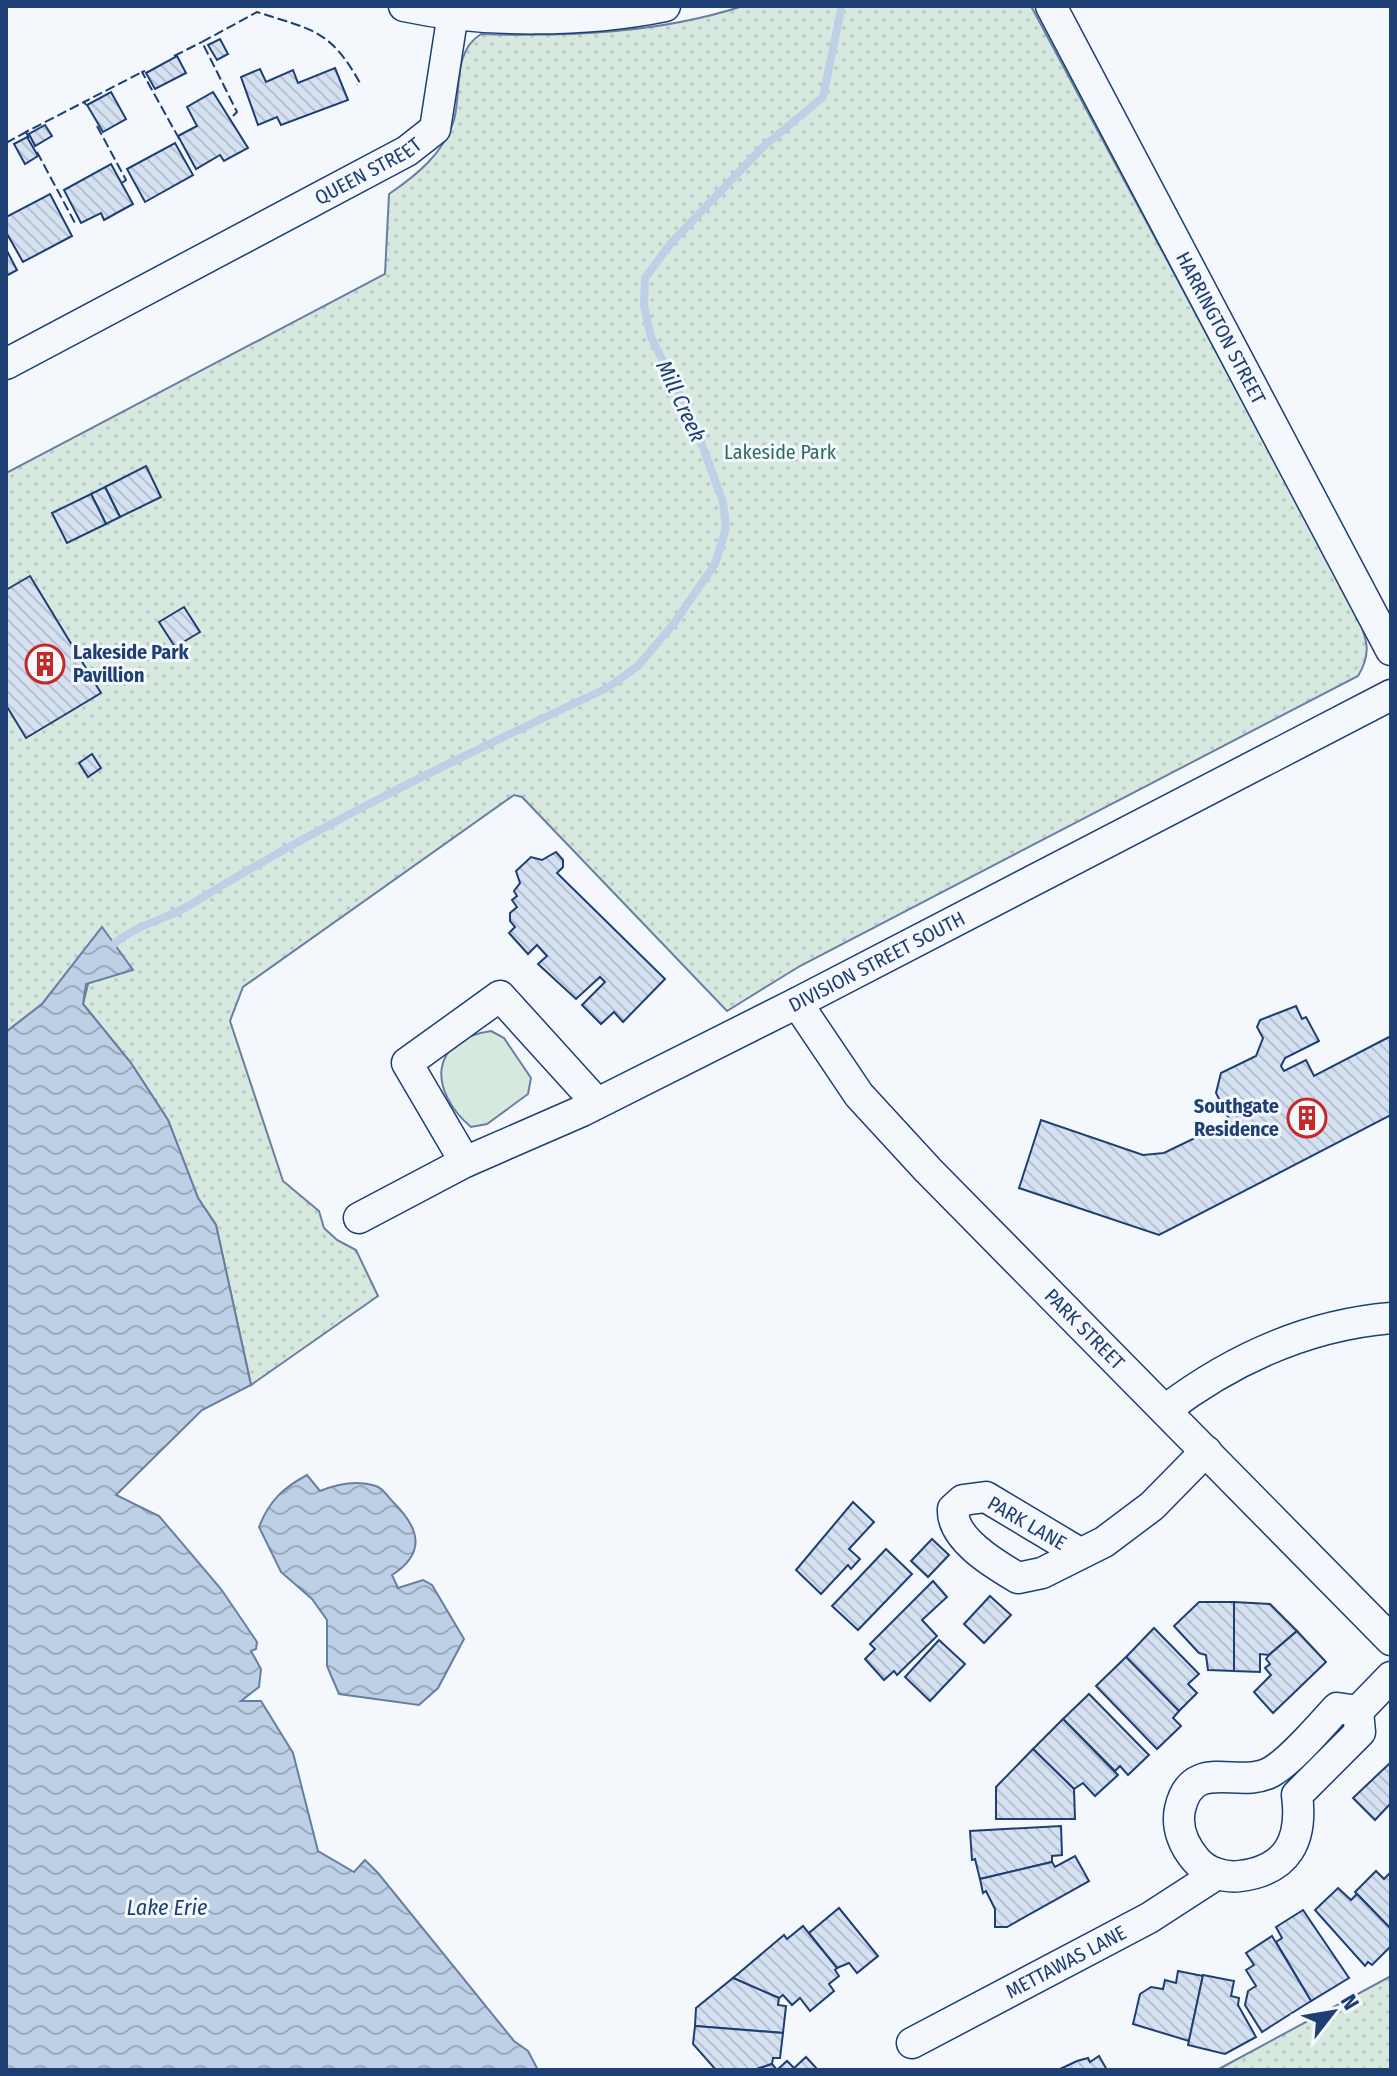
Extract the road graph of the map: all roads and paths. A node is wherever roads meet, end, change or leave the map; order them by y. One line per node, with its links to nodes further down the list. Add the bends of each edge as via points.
1 (404, 6): 4 (street)
2 (665, 6): 4 (street, via 544,17)
3 (1051, 6): 6 (street, HARRINGTON STREET)
4 (453, 13): 5 (street, QUEEN STREET, via 435,129 426,137)
5 (6, 364)
6 (1391, 650)
7 (1391, 695): 8 (street, DIVISION STREET SOUTH)
8 (797, 1003): 9 (street, DIVISION STREET SOUTH); 13 (street, PARK STREET, via 859,1095)
9 (597, 1103): 10 (street, DIVISION STREET SOUTH); 10 (street, via 500,996 407,1063)
10 (465, 1162): 11 (street, DIVISION STREET SOUTH)
11 (359, 1218)
12 (1391, 1318): 13 (street, via 1273,1346)
13 (1165, 1410): 14 (street, PARK STREET)
14 (1206, 1451): 15 (street, PARK LANE, via 1142,1513 1104,1542); 16 (street, PARK STREET)
15 (1078, 1552)
16 (1391, 1640)
17 (1391, 1677): 18 (street)
18 (1358, 1711): 19 (street, via 1360,1732 1297,1795 1300,1820 1284,1859 1252,1874); 19 (street, via 1337,1708 1272,1772 1210,1777 1185,1793 1179,1812 1187,1849)
19 (1217, 1874): 20 (street, METTAWAS LANE, via 1149,1918)
20 (912, 2043)

